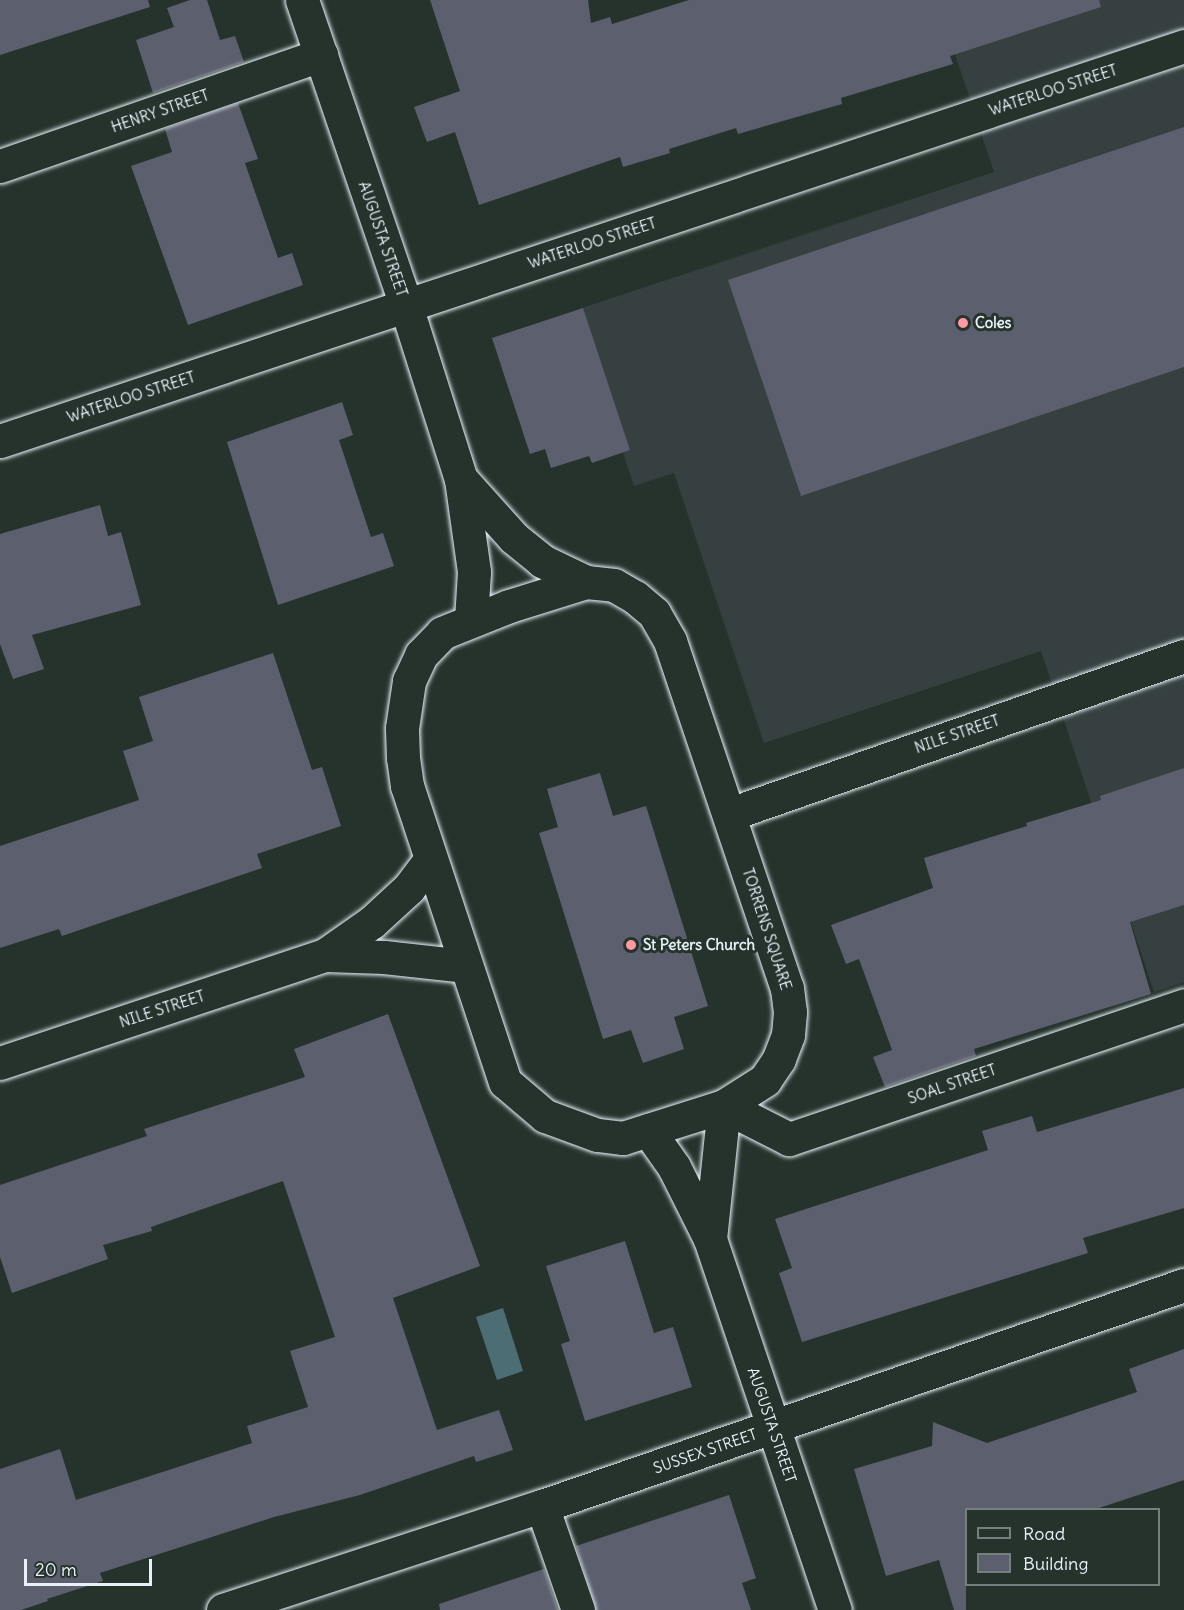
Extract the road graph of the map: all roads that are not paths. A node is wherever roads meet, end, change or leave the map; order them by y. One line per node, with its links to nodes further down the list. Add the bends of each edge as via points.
1 (302, 0): 3 (street, AUGUSTA STREET)
2 (1184, 46): 5 (street, WATERLOO STREET)
3 (321, 55): 4 (street, HENRY STREET); 5 (street, AUGUSTA STREET)
4 (0, 166)
5 (406, 306): 6 (street, WATERLOO STREET); 7 (street, AUGUSTA STREET)
6 (0, 441)
7 (461, 479): 8 (street, AUGUSTA STREET, via 514,538 542,561); 9 (street, AUGUSTA STREET, via 474,572)
8 (586, 582): 9 (street, TORRENS SQUARE); 11 (street, TORRENS SQUARE, via 614,585 654,613 670,641)
9 (471, 620): 12 (street, TORRENS SQUARE, via 442,633 421,655 409,681 402,728 406,786)
10 (1184, 656): 11 (street, NILE STREET)
11 (730, 814): 17 (street, TORRENS SQUARE, via 788,988 790,1012 788,1035 765,1080)
12 (430, 860): 13 (street, NILE STREET, via 410,888); 14 (street, TORRENS SQUARE)
13 (325, 956): 14 (street, NILE STREET, via 384,957); 16 (street, NILE STREET)
14 (465, 966): 18 (street, TORRENS SQUARE, via 505,1082 545,1116 597,1135 623,1138)
15 (1184, 1005): 17 (street, SOAL STREET, via 789,1139)
16 (0, 1063)
17 (724, 1106): 18 (street, TORRENS SQUARE); 19 (street, AUGUSTA STREET)
18 (648, 1130): 19 (street, AUGUSTA STREET, via 674,1167)
19 (710, 1239): 21 (street, AUGUSTA STREET)
20 (1184, 1286): 21 (street, SUSSEX STREET)
21 (773, 1427): 22 (street, SUSSEX STREET); 25 (street, AUGUSTA STREET)
22 (542, 1506): 23 (street, SUSSEX STREET); 24 (street)
23 (223, 1610)
24 (578, 1610)
25 (836, 1610)

